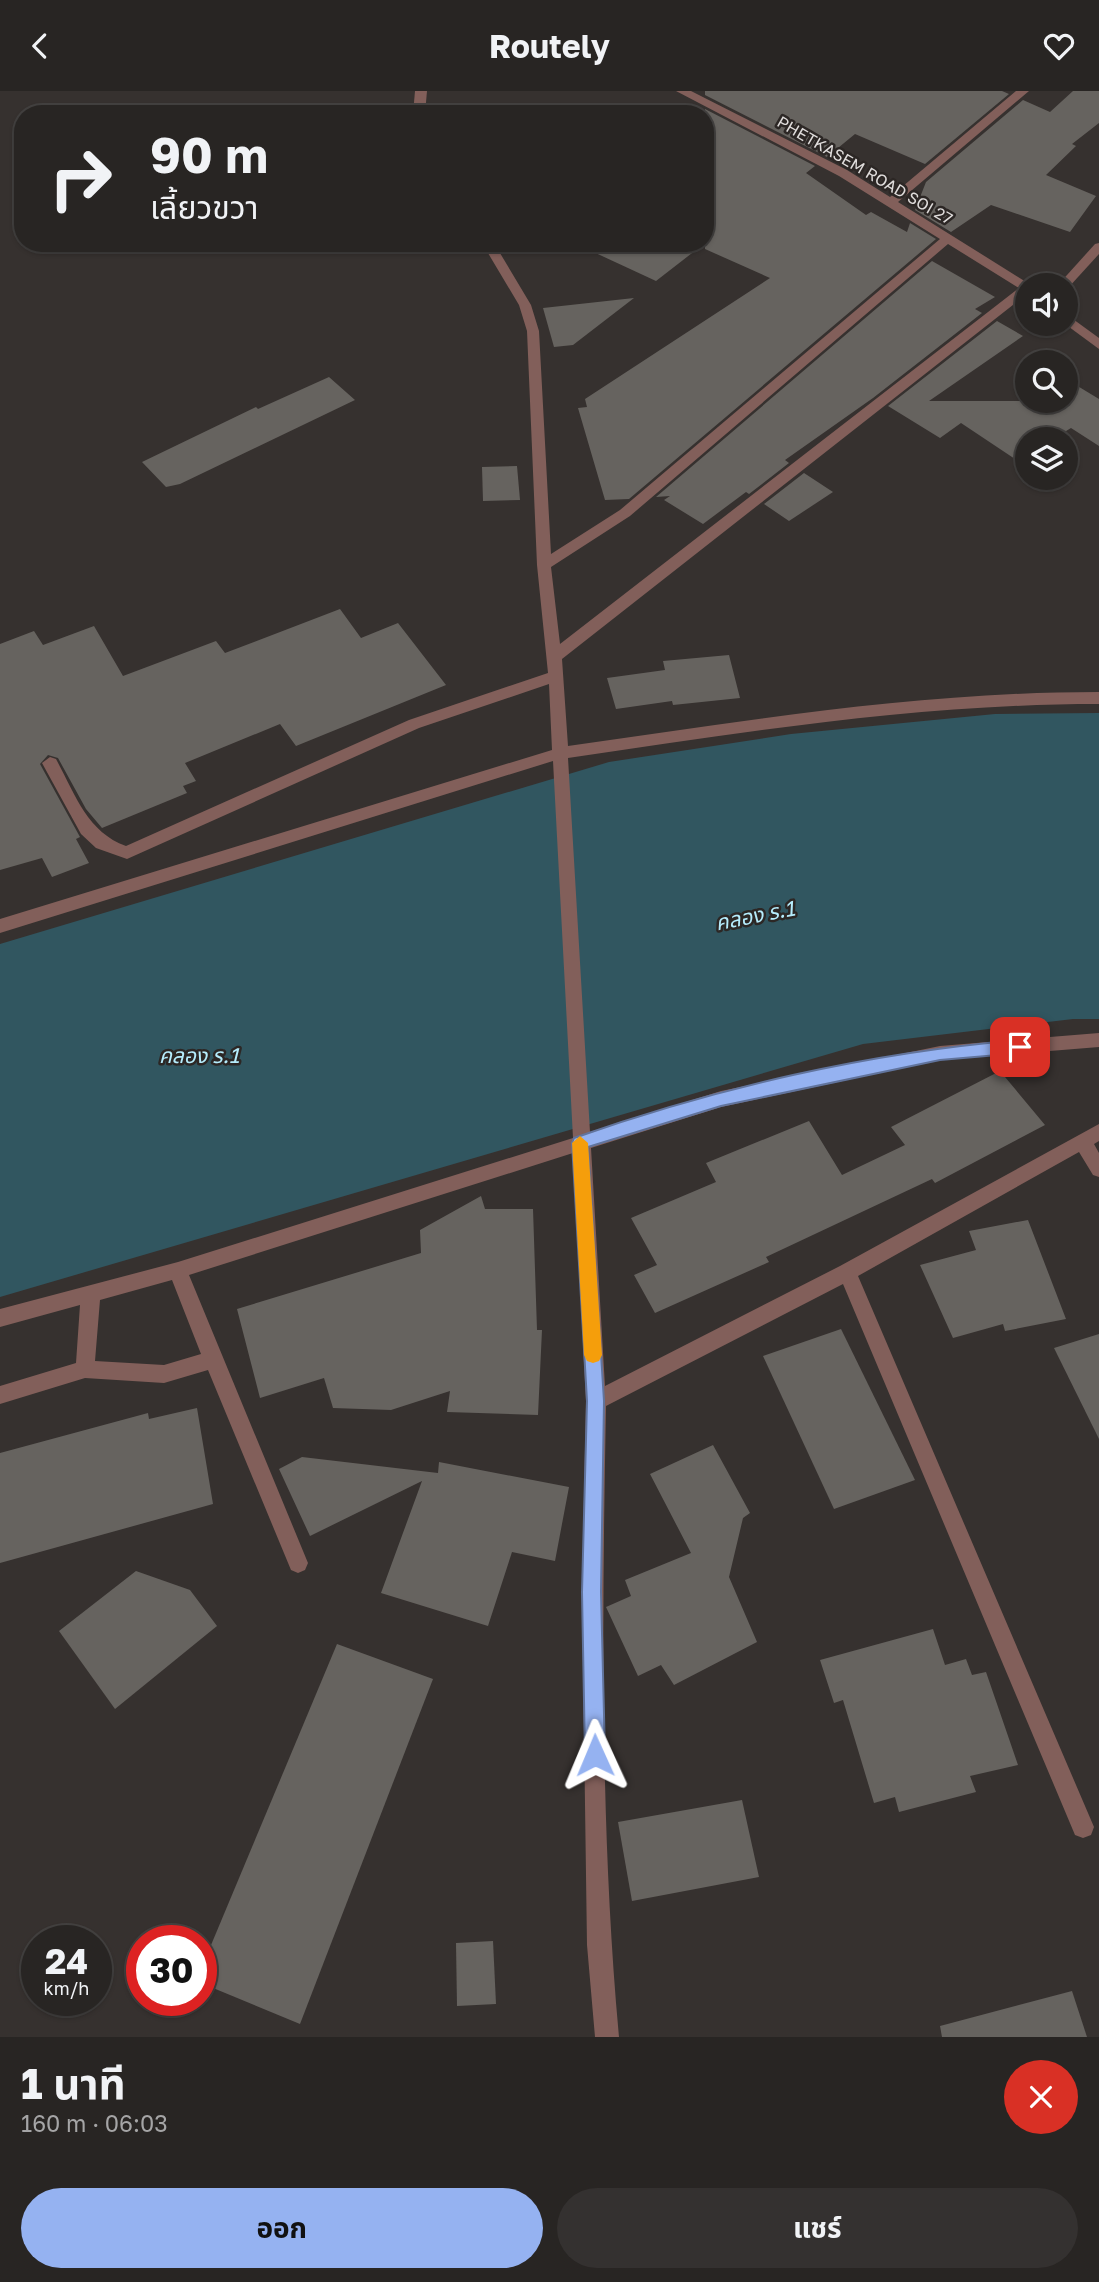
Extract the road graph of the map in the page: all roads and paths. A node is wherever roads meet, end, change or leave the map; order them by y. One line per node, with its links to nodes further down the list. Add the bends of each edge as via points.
1 (682, 91): 3 (street, PHETKASEM ROAD SOI 27)
2 (1023, 91): 5 (street)
3 (709, 105)
4 (714, 107): 5 (street, PHETKASEM ROAD SOI 27, via 843,173)
5 (890, 203): 6 (street, PHETKASEM ROAD SOI 27)
6 (948, 238): 10 (street, PHETKASEM ROAD SOI 27); 14 (street, via 625,513)
7 (1099, 247): 9 (street)
8 (493, 252): 14 (street, via 525,305 533,331)
9 (1075, 273)
10 (1015, 280)
11 (1015, 297): 15 (street)
12 (1078, 328): 13 (street)
13 (1099, 345)
14 (544, 565): 15 (street)
15 (554, 657): 16 (street)
16 (556, 676): 18 (street); 19 (street, via 414,725 127,853 102,844 87,830)
17 (1099, 698): 18 (street, via 1013,698 847,712)
18 (561, 760): 20 (street); 22 (street)
19 (50, 762)
20 (0, 926)
21 (1099, 1040): 22 (street, via 940,1053 721,1099)
22 (579, 1136): 25 (street); 32 (street)
23 (1091, 1137): 24 (street); 26 (street)
24 (1099, 1169)
25 (178, 1270): 27 (street); 29 (street)
26 (847, 1272): 32 (street); 34 (street)
27 (92, 1292): 28 (street); 30 (street)
28 (0, 1318)
29 (213, 1359): 30 (street, via 164,1374); 33 (street)
30 (85, 1369): 31 (street)
31 (0, 1395)
32 (596, 1401): 35 (street, via 592,1592 599,1945)
33 (298, 1563)
34 (1083, 1827)
35 (607, 2037)

